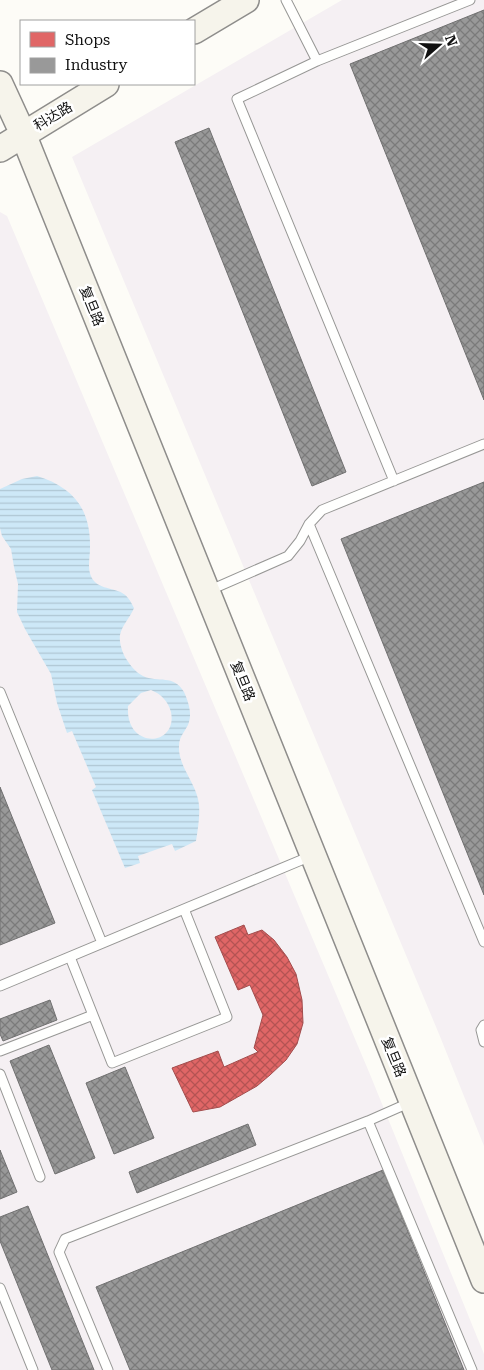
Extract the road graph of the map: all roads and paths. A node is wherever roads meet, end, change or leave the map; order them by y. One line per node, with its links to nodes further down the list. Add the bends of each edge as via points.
1 (246, 0): 4 (street)
2 (286, 0): 5 (lane)
3 (470, 0): 5 (lane)
4 (195, 30)
5 (317, 61): 11 (lane, via 237,99)
6 (0, 84): 8 (street, 复旦路)
7 (104, 85): 8 (street, 科达路)
8 (23, 134): 9 (street, 科达路); 13 (street, 复旦路)
9 (0, 149)
10 (484, 444): 11 (lane)
11 (394, 481): 12 (lane, via 322,510)
12 (309, 524): 13 (lane, via 288,556); 17 (lane)
13 (207, 592): 15 (street, 复旦路)
14 (0, 692): 18 (lane)
15 (313, 855): 16 (lane); 26 (street, 复旦路)
16 (184, 909): 18 (lane); 21 (lane, via 227,1017 112,1063)
17 (484, 942)
18 (102, 943): 19 (lane)
19 (70, 956): 20 (lane); 21 (lane)
20 (0, 986)
21 (93, 1015): 24 (lane)
22 (484, 1025): 23 (lane, via 480,1030)
23 (484, 1042)
24 (0, 1051)
25 (0, 1074): 28 (lane)
26 (412, 1102): 27 (lane); 29 (street, 复旦路)
27 (368, 1121): 32 (lane, via 65,1239 59,1252); 33 (lane)
28 (40, 1177)
29 (484, 1280)
30 (0, 1288): 31 (lane)
31 (33, 1370)
32 (108, 1370)
33 (472, 1370)

